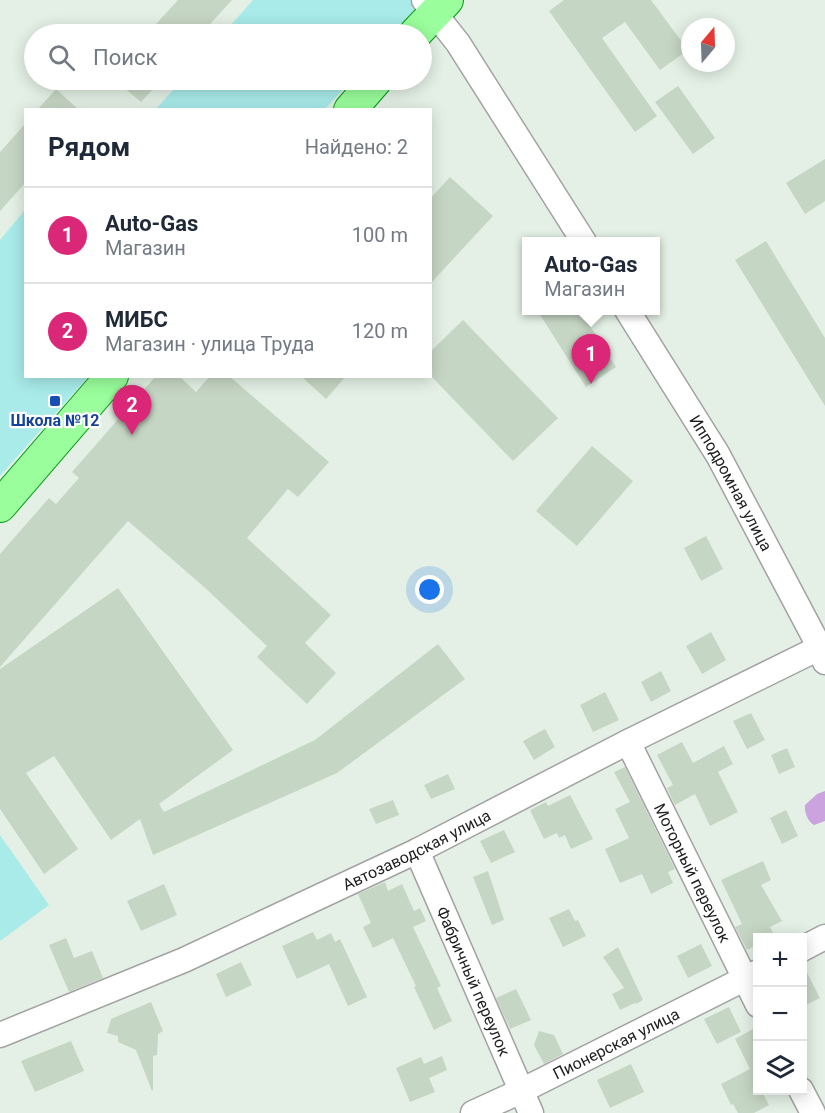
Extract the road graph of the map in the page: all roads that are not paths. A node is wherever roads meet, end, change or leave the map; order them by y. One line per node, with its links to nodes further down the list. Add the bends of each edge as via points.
1 (430, 12): 4 (street, via 464,53)
2 (367, 90): 3 (main road)
3 (352, 108)
4 (581, 237)
5 (630, 315): 8 (street, Ипподромная улица, via 718,455)
6 (110, 378): 7 (main road)
7 (0, 506)
8 (823, 651): 9 (street, Автозаводская улица)
9 (628, 742): 10 (street, Автозаводская улица); 13 (street, Моторный переулок)
10 (417, 851): 14 (street, Автозаводская улица, via 184,960); 16 (street, Фабричный переулок)
11 (825, 937): 12 (street)
12 (807, 946)
13 (751, 976): 16 (street, Пионерская улица)
14 (0, 1035)
15 (804, 1095): 18 (street)
16 (526, 1102): 17 (street, Пионерская улица)
17 (473, 1113)
18 (813, 1113)

